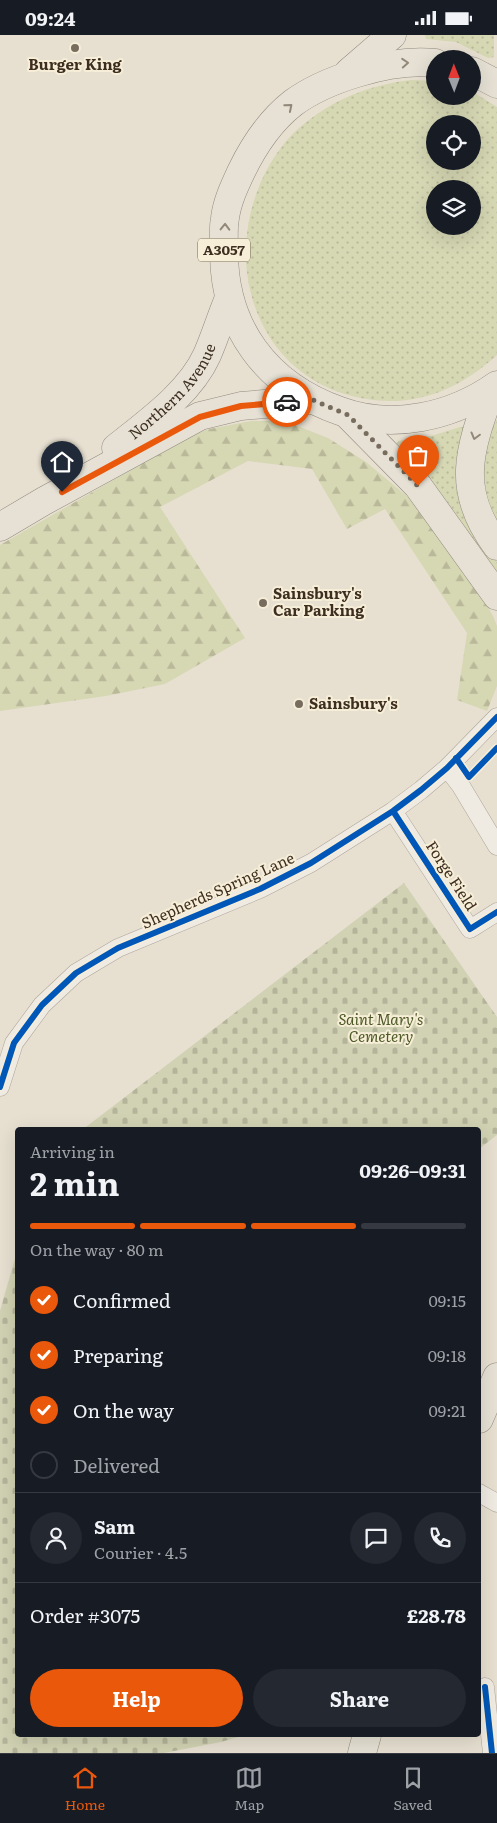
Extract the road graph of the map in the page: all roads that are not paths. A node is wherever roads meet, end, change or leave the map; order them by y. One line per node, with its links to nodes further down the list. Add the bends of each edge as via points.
1 (392, 35): 4 (main road)
2 (426, 63): 4 (main road, A3057, one-way to 2, via 376,67)
3 (481, 76): 5 (main road)
4 (342, 78): 6 (main road, A3057, one-way to 4, via 224,270 225,218 245,163 268,128 293,103)
5 (497, 84)
6 (229, 297): 8 (main road, A3057, via 242,330 258,356 278,376); 10 (main road, Northern Avenue / A3057, via 206,357 188,383 164,409)
7 (494, 387): 9 (main road, A3057, via 449,409 408,420 372,420); 12 (main road, A3057, one-way to 12, via 472,446 469,478 474,505)
8 (313, 400): 9 (main road, A3057); 10 (main road, Northern Avenue / A3057, via 241,406 200,417)
9 (348, 415): 13 (main road, A3057, via 418,486)
10 (44, 501): 11 (main road, Northern Avenue / A3057)
11 (0, 527)
12 (497, 546)
13 (497, 596)
14 (497, 717): 15 (street, Shepherds Spring Lane)
15 (447, 768): 16 (street, Shepherds Spring Lane); 17 (street)
16 (393, 811): 18 (street, Forge Field, via 470,929); 19 (street, Shepherds Spring Lane, via 294,872 118,947 76,973 42,1005 14,1043)
17 (497, 846)
18 (497, 912)
19 (0, 1087)
20 (497, 1377): 21 (main road)
21 (481, 1414)
22 (481, 1494): 23 (street)
23 (497, 1503)
24 (487, 1687): 27 (street)
25 (366, 1737): 26 (main road)
26 (362, 1753)
27 (492, 1753)

